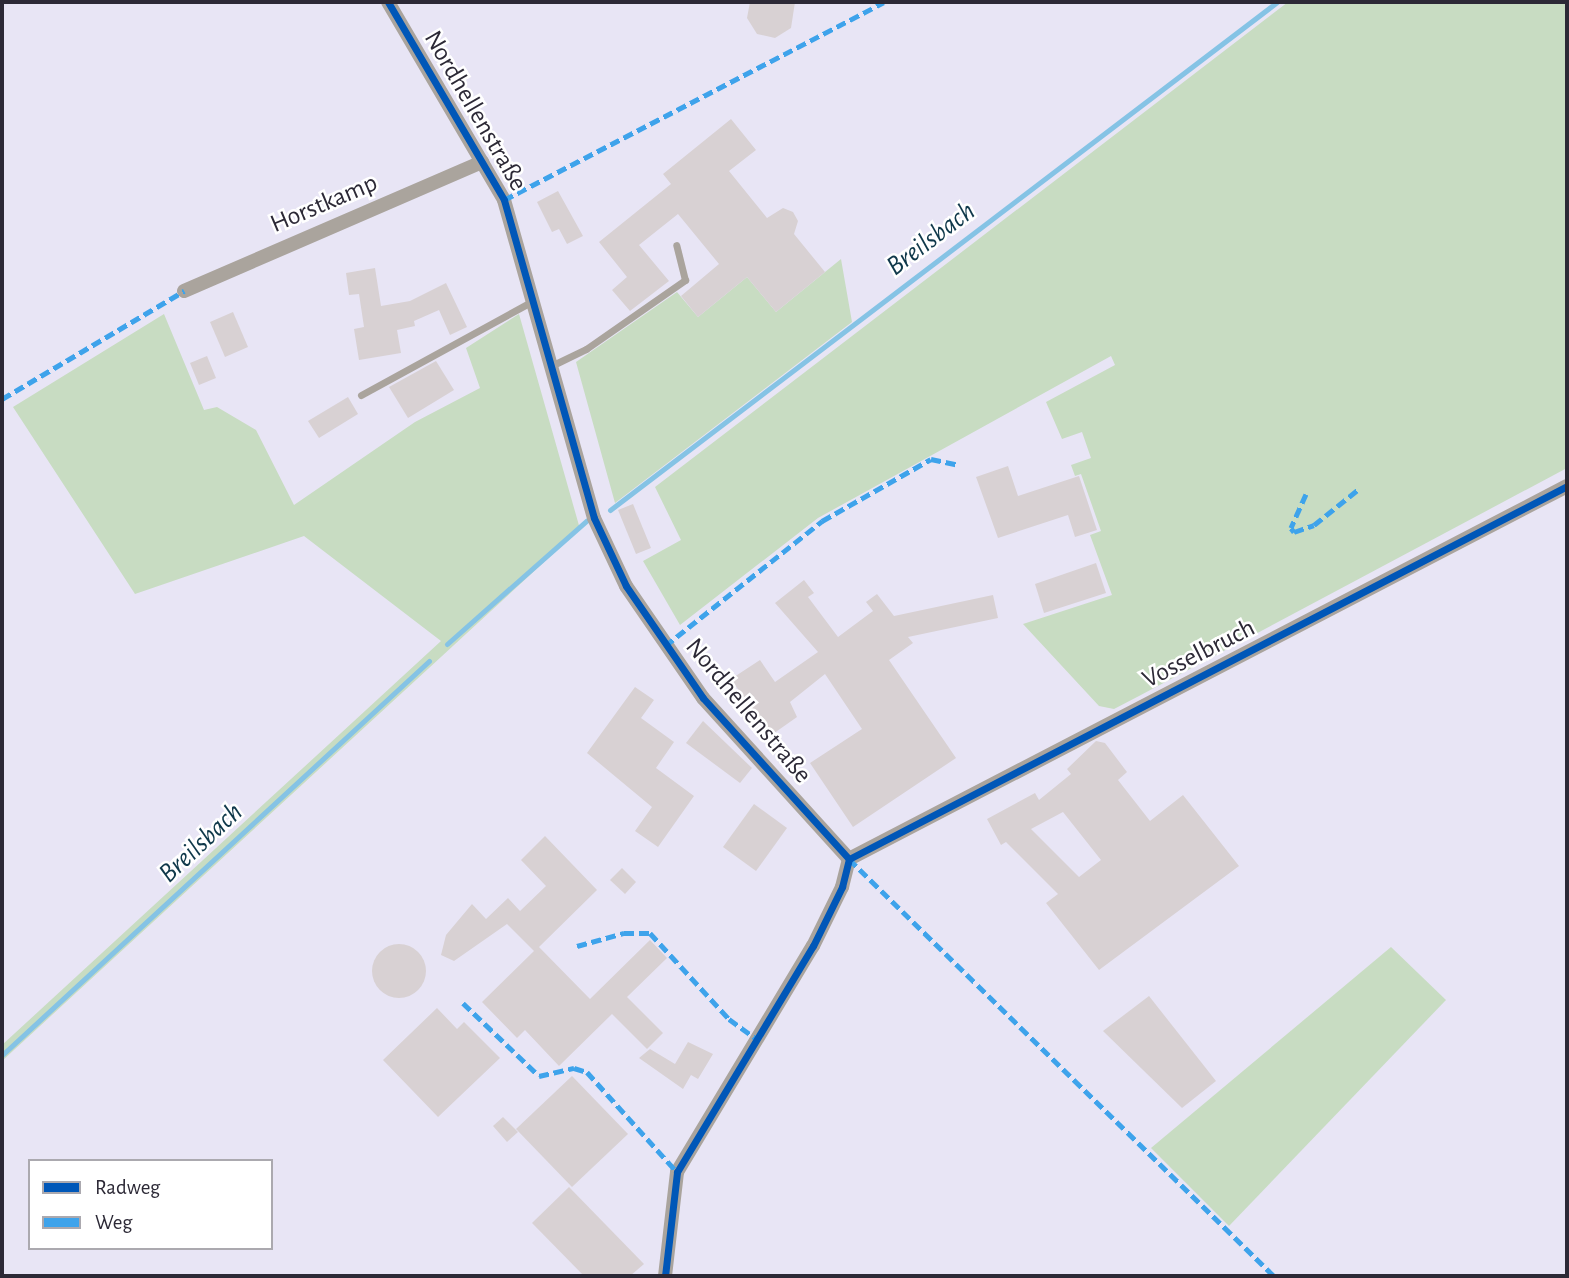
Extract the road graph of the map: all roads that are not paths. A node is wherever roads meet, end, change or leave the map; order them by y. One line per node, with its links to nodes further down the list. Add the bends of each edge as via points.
1 (388, 2): 2 (street, Nordhellenstraße)
2 (482, 162): 4 (street, Horstkamp); 5 (street, Nordhellenstraße, via 504,200)
3 (676, 245): 6 (lane, via 685,280 586,348)
4 (184, 291)
5 (534, 300): 6 (street, Nordhellenstraße); 7 (lane)
6 (553, 365): 9 (street, Nordhellenstraße, via 594,518 626,586 703,698)
7 (361, 395)
8 (1567, 486): 9 (street, Vosselbruch)
9 (849, 859): 10 (street, via 833,909 813,946 677,1172)
10 (666, 1276)

